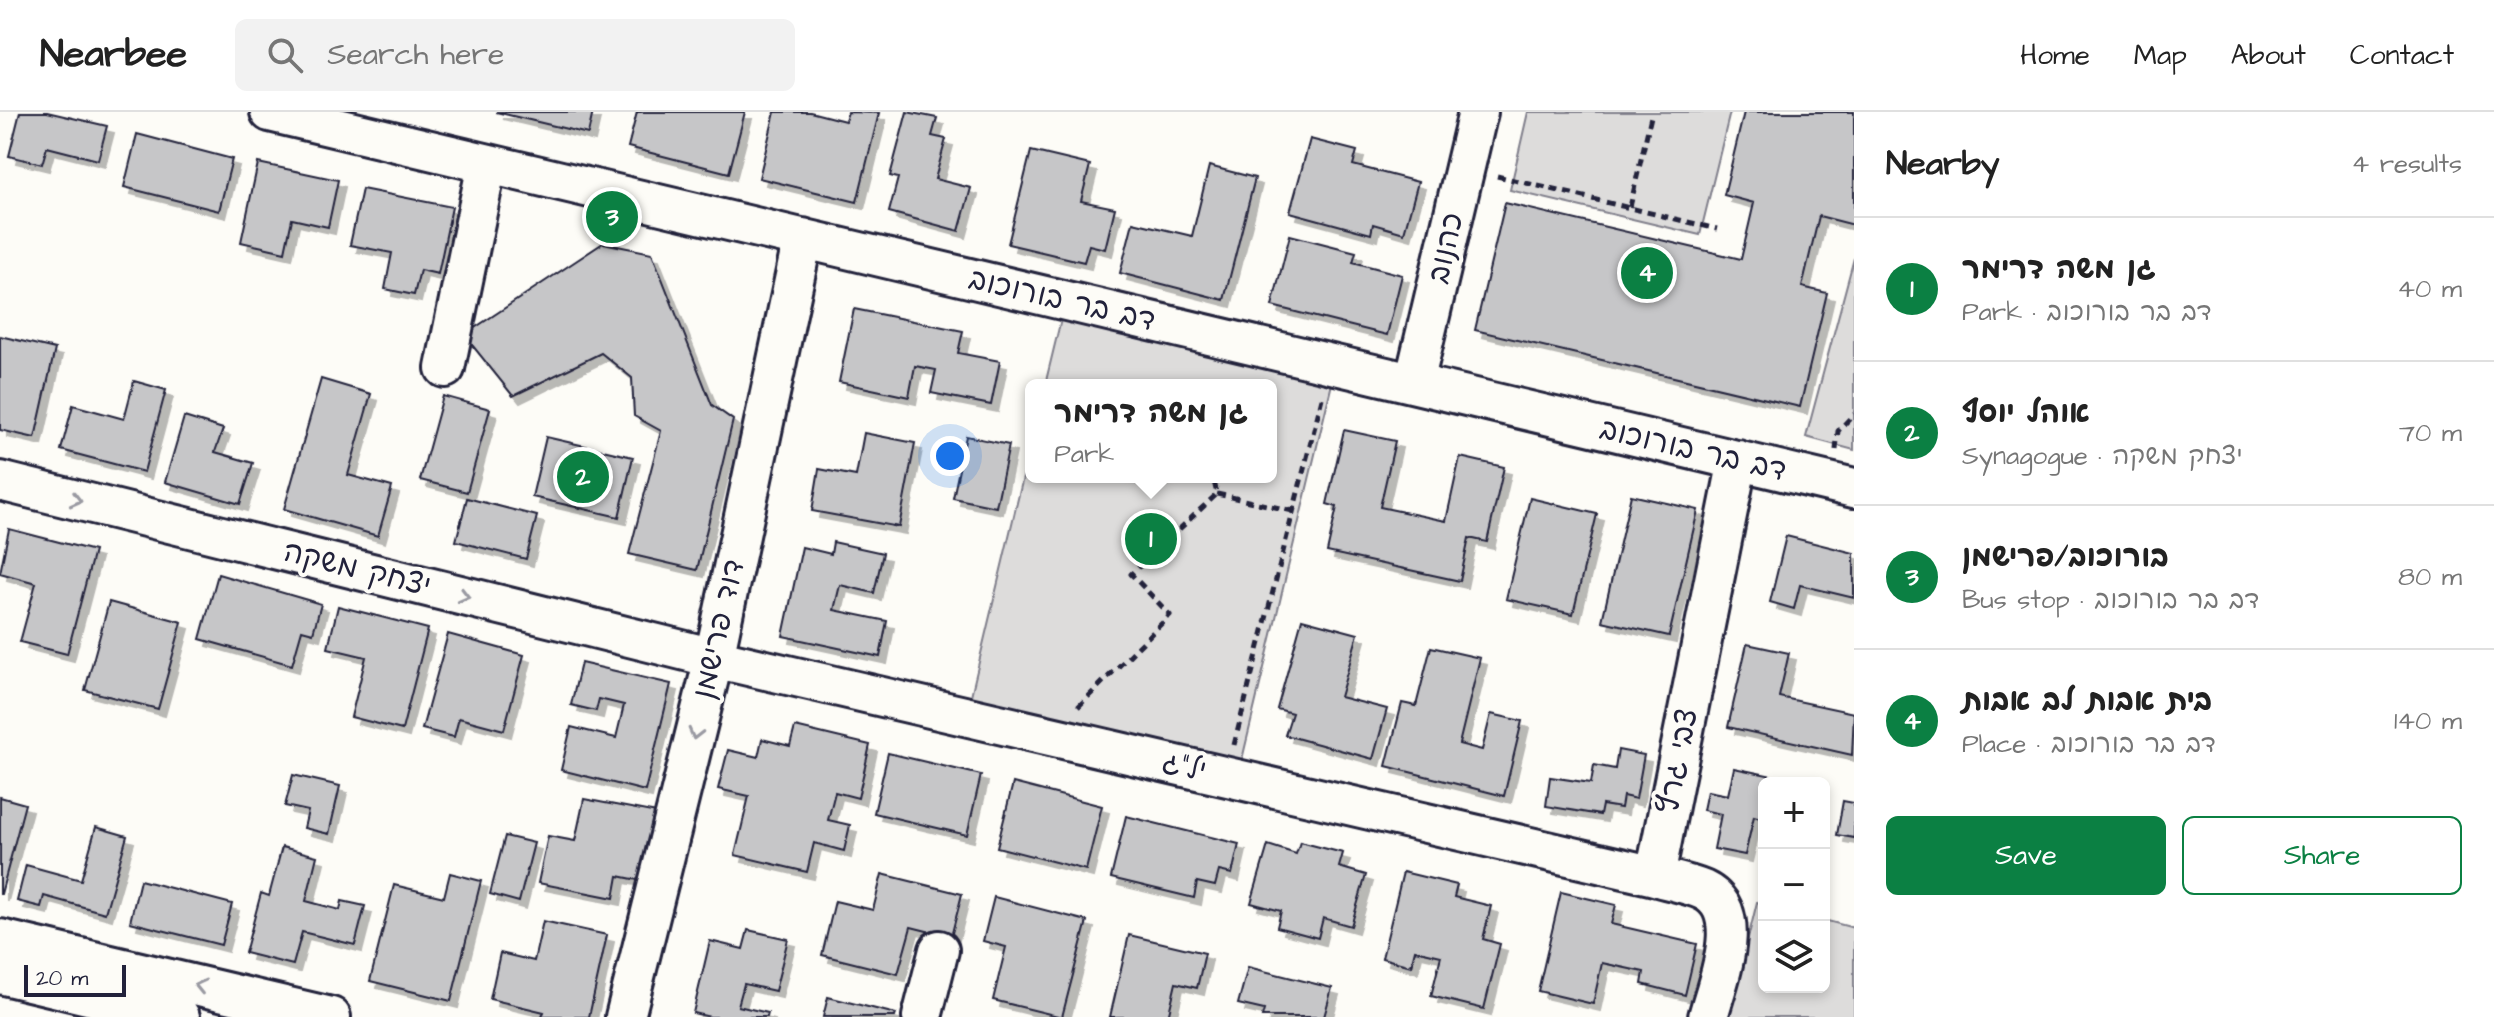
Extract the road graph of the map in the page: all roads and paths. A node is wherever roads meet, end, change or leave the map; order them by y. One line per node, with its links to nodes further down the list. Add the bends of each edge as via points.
1 (270, 112): 4 (street, דב בר בורוכוב)
2 (1478, 112): 6 (street, כהנוב)
3 (1652, 112): 7 (path)
4 (340, 120): 5 (street, דב בר בורוכוב)
5 (487, 164): 9 (street, דב בר בורוכוב); 11 (street)
6 (1465, 168): 7 (path); 12 (street, כהנוב)
7 (1630, 207): 8 (path)
8 (1717, 229)
9 (803, 238): 10 (street, דב בר בורוכוב); 19 (street, דוד פרישמן)
10 (1331, 364): 12 (street, דב בר בורוכוב); 18 (path)
11 (445, 368)
12 (1414, 383): 13 (street, דב בר בורוכוב)
13 (1738, 460): 16 (street, דב בר בורוכוב); 22 (street, צבי גרץ)
14 (0, 481): 19 (street, יצחק משקה, one-way to 19)
15 (1214, 483): 17 (path)
16 (1854, 488)
17 (1217, 494): 18 (path); 20 (path, via 1131,574 1170,615)
18 (1293, 511): 21 (path)
19 (714, 658): 20 (street, יל"ג); 28 (street, דוד פרישמן, one-way to 28)
20 (1049, 735): 21 (street, יל"ג)
21 (1226, 777): 22 (street, יל"ג)
22 (1655, 876): 30 (street, via 1704,890 1726,916 1727,940)
23 (0, 939): 27 (street, one-way to 23)
24 (939, 950): 29 (street)
25 (0, 974): 26 (street)
26 (180, 1017)
27 (331, 1017)
28 (625, 1017)
29 (922, 1017)
30 (1708, 1017)

